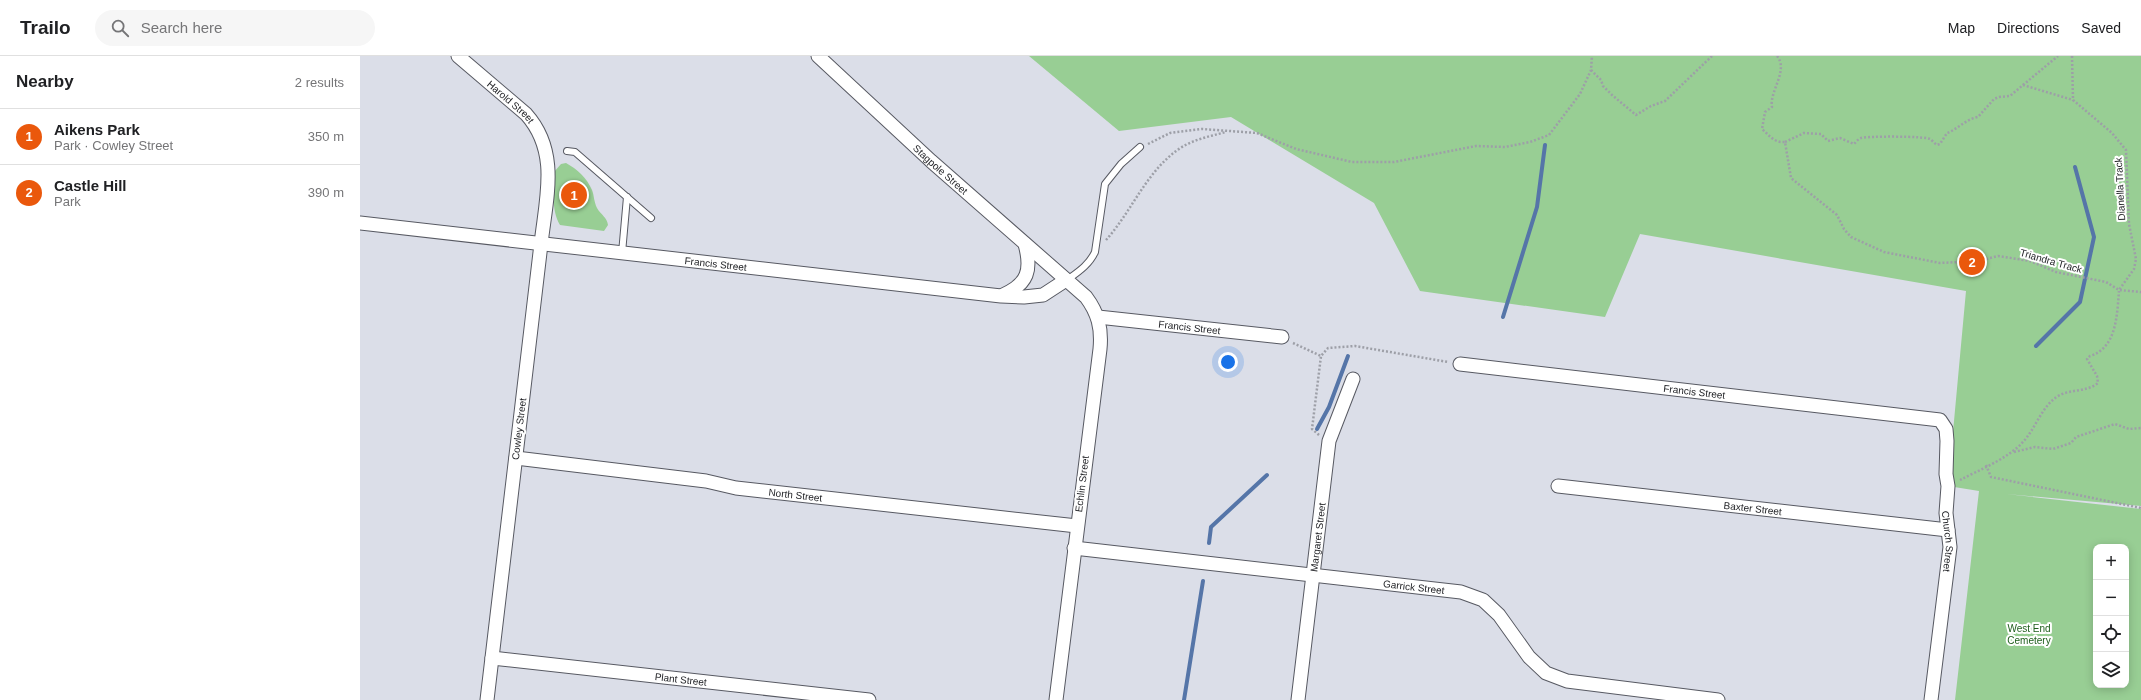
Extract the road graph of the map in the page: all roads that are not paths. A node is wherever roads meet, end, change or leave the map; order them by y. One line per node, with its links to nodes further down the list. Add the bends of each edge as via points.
1 (458, 56): 5 (street, Harold Street, via 535,124)
2 (818, 56): 10 (street, Stagpole Street)
3 (1140, 147): 12 (lane, via 1121,164 1105,184 1095,252 1087,264)
4 (567, 151): 6 (lane, via 575,152)
5 (548, 158): 9 (street, Cowley Street)
6 (627, 197): 7 (lane); 11 (lane)
7 (651, 218)
8 (360, 223): 9 (street, Francis Street)
9 (541, 244): 11 (street, Francis Street); 19 (street, Cowley Street)
10 (1025, 244): 12 (street, Stagpole Street); 13 (street, via 1029,266 1022,282 1016,289)
11 (622, 253): 13 (street, Francis Street)
12 (1066, 280): 13 (street, Francis Street, via 1043,295); 14 (street, Echlin Street, via 1086,297)
13 (1001, 296)
14 (1098, 317): 15 (street, Francis Street); 21 (street, Echlin Street, via 1100,349)
15 (1282, 337)
16 (1460, 364): 18 (street, Francis Street)
17 (1353, 379): 24 (street, Margaret Street, via 1329,441)
18 (1929, 418): 22 (street, Church Street, via 1940,420 1946,429)
19 (516, 458): 21 (street, North Street, via 706,481 736,488); 25 (street, Cowley Street)
20 (1558, 486): 22 (street, Baxter Street)
21 (1077, 526): 23 (street, Echlin Street)
22 (1948, 530): 31 (street, Church Street, via 1950,546)
23 (1074, 548): 24 (street, Garrick Street); 28 (street, Echlin Street)
24 (1313, 574): 29 (street, Margaret Street); 30 (street, Garrick Street, via 1443,589 1483,600 1499,615 1529,657 1546,673 1566,681)
25 (492, 658): 26 (street, Cowley Street); 27 (street, Plant Street)
26 (487, 700)
27 (870, 700)
28 (1056, 700)
29 (1298, 700)
30 (1718, 700)
31 (1931, 700)

